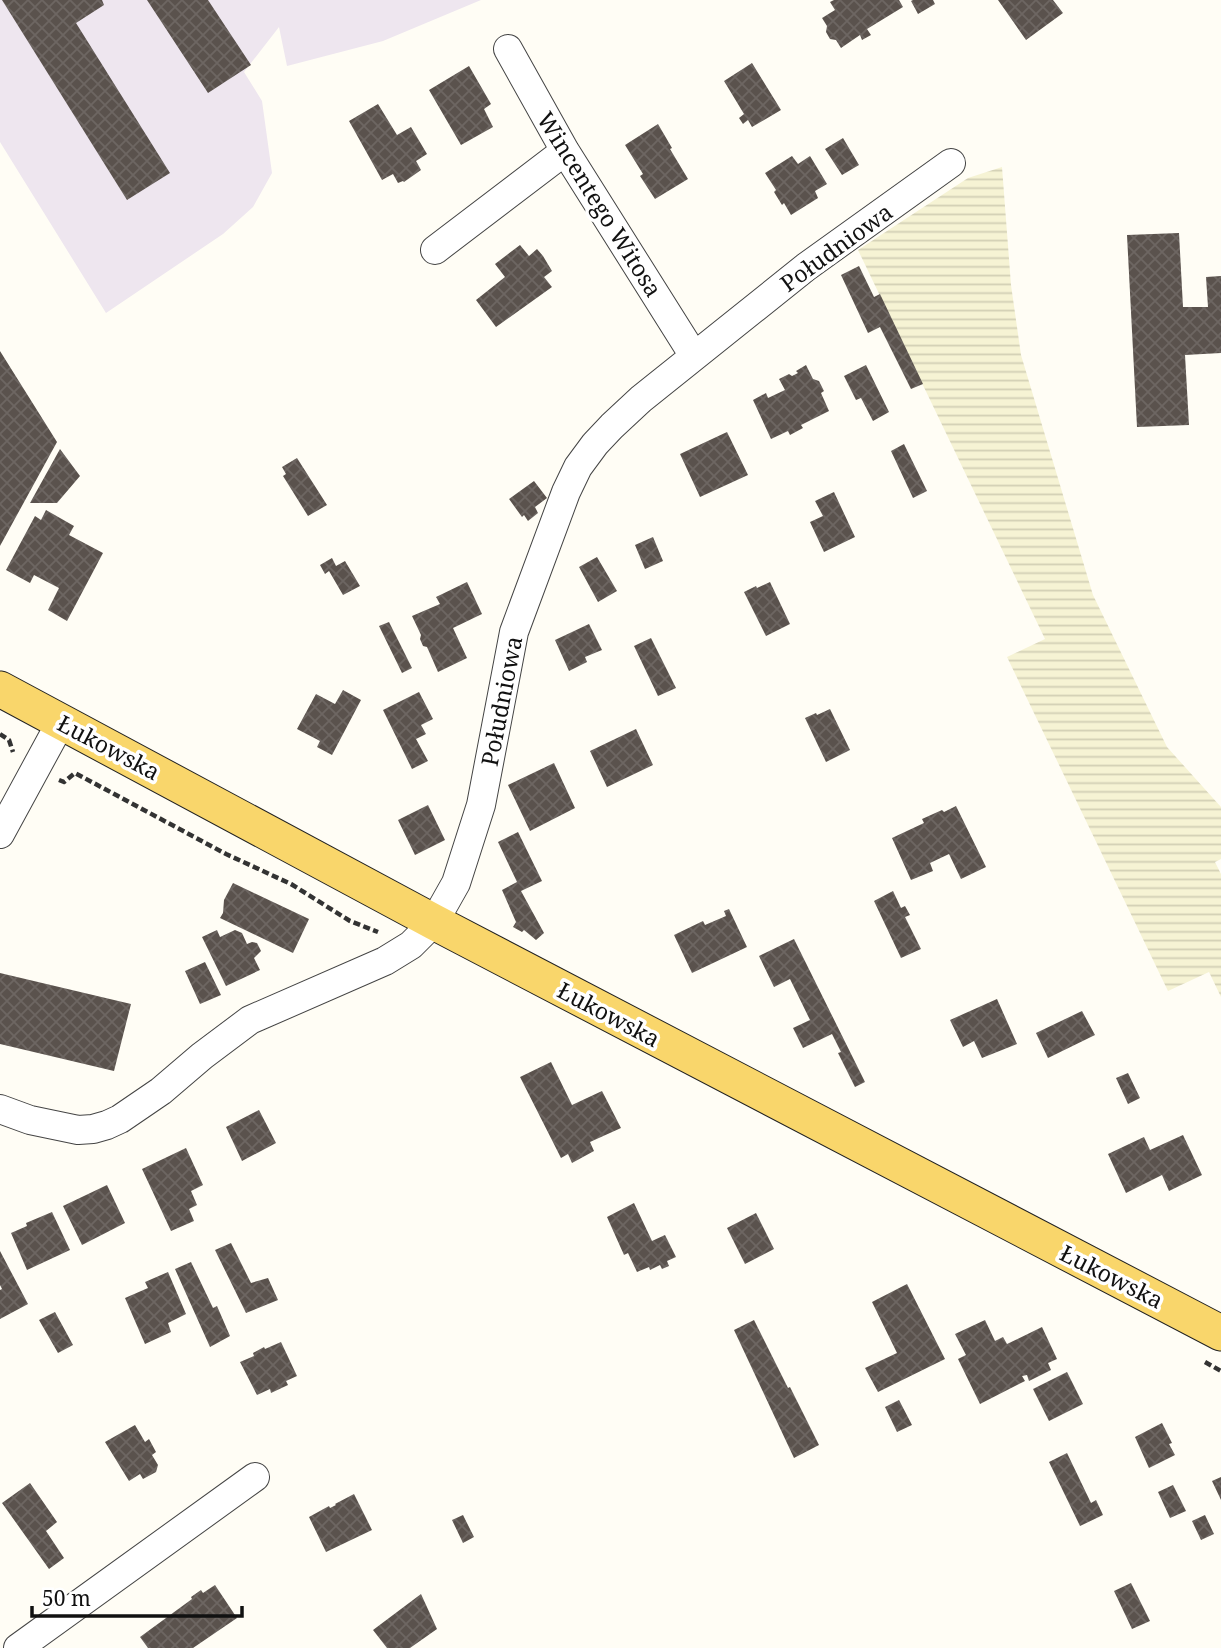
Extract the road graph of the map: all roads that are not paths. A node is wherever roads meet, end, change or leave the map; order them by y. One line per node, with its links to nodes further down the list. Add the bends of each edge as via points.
1 (508, 49): 2 (street, Wincentego Witosa)
2 (565, 151): 4 (street); 5 (street, Wincentego Witosa)
3 (951, 163): 5 (street, Południowa, via 806,267)
4 (435, 250)
5 (694, 356): 9 (street, Południowa, via 595,444 566,492 514,632 481,805 456,883)
6 (0, 689): 7 (main road, Łukowska)
7 (61, 722): 8 (street); 9 (main road, Łukowska)
8 (0, 834)
9 (434, 922): 10 (street, Południowa, via 385,961 250,1020 162,1091 107,1125 65,1128); 11 (main road, Łukowska)
10 (0, 1109)
11 (1221, 1333)
12 (255, 1477): 13 (street)
13 (18, 1648)

